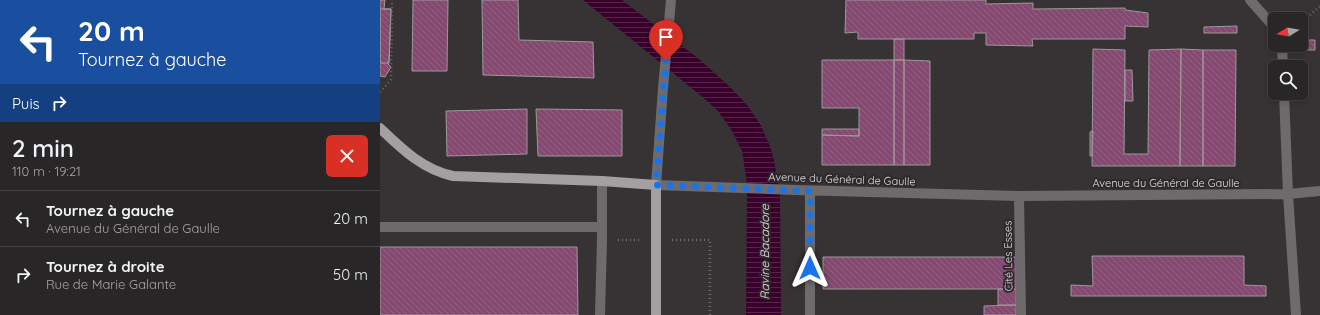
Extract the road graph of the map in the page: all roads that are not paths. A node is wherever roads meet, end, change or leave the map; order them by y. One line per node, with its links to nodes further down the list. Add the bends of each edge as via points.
1 (671, 0): 7 (street)
2 (1250, 0): 3 (street)
3 (1268, 20)
4 (1284, 100): 10 (street)
5 (380, 128): 6 (main road, Avenue du Général de Gaulle, via 421,164 448,175)
6 (602, 181): 7 (main road, Avenue du Général de Gaulle); 13 (street)
7 (656, 185): 8 (street, Avenue du Général de Gaulle); 15 (main road)
8 (810, 191): 11 (street, Avenue du Général de Gaulle); 16 (street)
9 (1320, 191): 10 (street, Avenue du Général de Gaulle)
10 (1288, 194): 11 (street, Avenue du Général de Gaulle); 18 (street)
11 (1019, 196): 17 (street, Cité Les Esses)
12 (380, 227): 13 (street)
13 (602, 227): 14 (street)
14 (600, 315)
15 (656, 315)
16 (810, 315)
17 (1021, 315)
18 (1296, 315)

